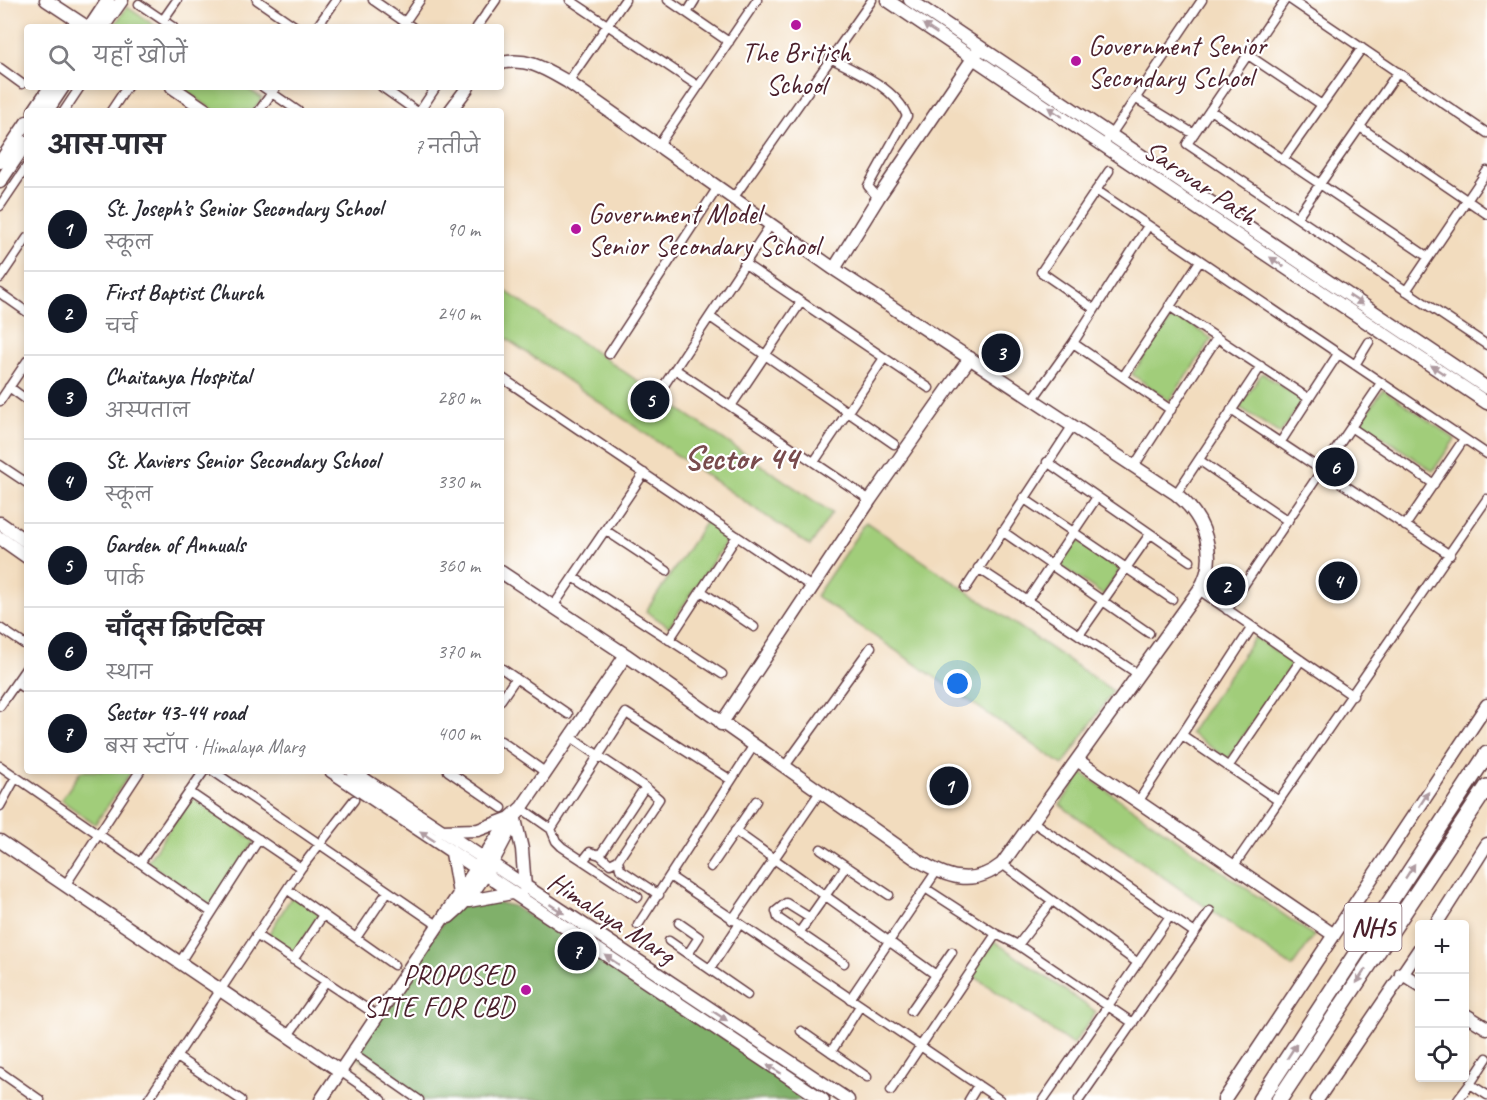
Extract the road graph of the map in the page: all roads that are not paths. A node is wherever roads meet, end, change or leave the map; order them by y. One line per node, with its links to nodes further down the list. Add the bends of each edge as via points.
1 (46, 0): 24 (street)
2 (108, 0): 25 (street)
3 (122, 0): 26 (street)
4 (177, 0): 23 (street)
5 (336, 0): 29 (street)
6 (373, 0): 30 (street)
7 (420, 0): 31 (street)
8 (495, 0): 32 (street)
9 (570, 0): 33 (street)
10 (625, 0): 33 (street)
11 (668, 0): 22 (street)
12 (695, 0): 22 (street)
13 (757, 0): 34 (street)
14 (873, 0): 38 (street)
15 (887, 0): 36 (street, Sarovar Path, one-way to 15)
16 (910, 0): 36 (street, Sarovar Path)
17 (1202, 0): 54 (street)
18 (1286, 0): 37 (street)
19 (1291, 0): 35 (street)
20 (259, 1): 28 (street)
21 (139, 4): 23 (street)
22 (687, 13): 34 (street)
23 (163, 20): 27 (street)
24 (83, 24)
25 (90, 24)
26 (106, 24)
27 (169, 24)
28 (292, 24)
29 (319, 24)
30 (408, 24)
31 (409, 24)
32 (479, 24)
33 (608, 25): 42 (street); 44 (street)
34 (729, 42): 44 (street)
35 (1362, 48): 41 (street); 55 (street)
36 (977, 52): 71 (street, Sarovar Path); 85 (street)
37 (1248, 55): 55 (street); 66 (street)
38 (831, 58): 84 (street); 85 (street, via 859,72 893,97 903,105 907,116 868,186)
39 (504, 62): 42 (street, via 518,59 539,65)
40 (0, 68): 43 (street)
41 (1398, 72): 68 (street); 69 (street)
42 (568, 82): 73 (street)
43 (22, 84)
44 (698, 86): 73 (street)
45 (48, 90): 56 (street)
46 (61, 90): 57 (street)
47 (78, 90): 58 (street)
48 (125, 90): 59 (street)
49 (176, 90): 60 (street)
50 (274, 90): 61 (street); 62 (street)
51 (386, 90): 63 (street)
52 (434, 90): 64 (street)
53 (466, 90): 65 (street)
54 (1135, 98): 70 (street); 71 (street)
55 (1322, 105): 74 (street)
56 (36, 108)
57 (49, 108)
58 (66, 108)
59 (113, 108)
60 (203, 108)
61 (260, 108)
62 (295, 108)
63 (414, 108)
64 (420, 108)
65 (452, 108)
66 (1210, 110): 70 (street); 74 (street)
67 (24, 126): 75 (street)
68 (1360, 127): 81 (street); 86 (street)
69 (1487, 133)
70 (1194, 134): 89 (street, via 1187,144)
71 (1107, 140): 123 (street, Sarovar Path, one-way to 123); 129 (street, Sarovar Path, one-way to 71)
72 (24, 146): 79 (street)
73 (657, 146): 82 (street)
74 (1283, 160): 81 (street)
75 (0, 162)
76 (24, 170): 87 (street)
77 (1109, 171): 83 (street)
78 (1487, 171): 80 (street)
79 (0, 182)
80 (1484, 182): 86 (street)
81 (1320, 184): 89 (street); 93 (street)
82 (718, 187): 84 (street); 109 (street)
83 (1096, 190): 91 (street); 102 (street, via 1041,272)
84 (734, 197): 90 (street)
85 (878, 198): 96 (street)
86 (1467, 200): 88 (street); 93 (street)
87 (0, 206)
88 (1487, 214)
89 (1297, 217): 98 (street)
90 (771, 224): 95 (street); 96 (street)
91 (1148, 226): 94 (street); 102 (street)
92 (24, 243): 97 (street)
93 (1428, 257): 98 (street)
94 (1200, 261): 101 (street); 110 (street)
95 (745, 264): 100 (street); 104 (street)
96 (834, 270): 113 (street)
97 (0, 278)
98 (1406, 291): 108 (street)
99 (0, 293): 103 (street)
100 (801, 302): 111 (street); 112 (street)
101 (1169, 306): 105 (street); 118 (street)
102 (1093, 309): 106 (street)
103 (24, 310)
104 (710, 317): 111 (street); 117 (street)
105 (1217, 338): 116 (street); 131 (street)
106 (1073, 342): 118 (street); 127 (street)
107 (1369, 342): 115 (street)
108 (1487, 345)
109 (609, 354)
110 (1338, 354): 115 (street); 126 (street)
111 (765, 355): 130 (street); 133 (street)
112 (884, 358): 122 (street); 133 (street)
113 (970, 358): 127 (street); 153 (street)
114 (24, 365): 121 (street)
115 (1355, 365): 120 (street)
116 (1261, 366): 126 (street); 132 (street)
117 (675, 369): 124 (street); 130 (street)
118 (1123, 377): 131 (street)
119 (504, 379): 146 (street)
120 (1381, 383): 135 (street); 136 (street)
121 (9, 387): 125 (street); 128 (street)
122 (929, 388)
123 (1487, 388)
124 (659, 393)
125 (24, 398)
126 (1308, 398): 137 (street)
127 (1033, 399): 134 (street)
128 (0, 401)
129 (1487, 403)
130 (731, 406): 141 (street)
131 (1171, 410): 144 (street)
132 (1232, 410): 137 (street); 140 (street)
133 (848, 412): 138 (street); 141 (street)
134 (1073, 425): 142 (street); 144 (street)
135 (1352, 428): 145 (street); 148 (street)
136 (1464, 439): 139 (street); 148 (street)
137 (1280, 443): 145 (street)
138 (894, 444)
139 (1487, 454)
140 (1199, 460): 149 (street); 154 (street)
141 (814, 462): 153 (street)
142 (1047, 462): 150 (street); 151 (street)
143 (0, 465): 147 (street)
144 (1134, 466): 149 (street)
145 (1322, 471): 154 (street); 156 (street)
146 (644, 473): 157 (street); 161 (street)
147 (24, 481)
148 (1434, 484): 156 (street)
149 (1176, 494): 175 (street, via 1199,519 1207,538 1209,570)
150 (1097, 497): 159 (street); 160 (street)
151 (1023, 498): 158 (street); 159 (street)
152 (1487, 499): 165 (street)
153 (870, 500): 173 (street)
154 (1288, 521): 181 (street)
155 (0, 523): 163 (street)
156 (1405, 526): 165 (street)
157 (605, 530): 170 (street); 172 (street)
158 (1002, 531): 167 (street); 169 (street)
159 (1073, 532): 167 (street); 168 (street)
160 (1150, 534): 166 (street); 168 (street)
161 (737, 536): 173 (street); 176 (street)
162 (0, 538): 164 (street)
163 (24, 540)
164 (24, 555)
165 (1450, 555): 200 (street)
166 (1190, 561)
167 (1051, 565): 178 (street); 179 (street)
168 (1126, 567): 177 (street); 179 (street)
169 (978, 568): 174 (street); 178 (street)
170 (667, 571)
171 (504, 574): 180 (street)
172 (573, 577): 180 (street); 187 (street)
173 (812, 587): 204 (street)
174 (966, 588)
175 (1199, 590): 181 (street); 194 (street)
176 (701, 591): 182 (street); 187 (street)
177 (1172, 599)
178 (1027, 601): 186 (street)
179 (1102, 601): 185 (street); 186 (street)
180 (552, 608): 190 (street)
181 (1227, 610): 183 (street)
182 (753, 627)
183 (1252, 627): 191 (street); 205 (street)
184 (0, 628): 188 (street)
185 (1149, 633)
186 (1079, 635): 194 (street)
187 (669, 640): 195 (street)
188 (24, 644)
189 (871, 647): 213 (street)
190 (626, 655): 204 (street); 206 (street)
191 (1301, 660): 200 (street); 214 (street)
192 (504, 670): 196 (street)
193 (24, 671): 197 (street)
194 (1138, 674): 211 (street)
195 (722, 675)
196 (516, 678): 199 (street); 203 (street)
197 (16, 683): 198 (street); 202 (street)
198 (24, 688)
199 (504, 696)
200 (1353, 696): 230 (street)
201 (1487, 705): 285 (street, one-way to 201)
202 (0, 706)
203 (568, 714)
204 (722, 724): 208 (street)
205 (1182, 735): 214 (street); 231 (street)
206 (571, 737): 210 (street); 215 (street)
207 (504, 743): 215 (street)
208 (754, 745): 213 (street); 223 (street)
209 (1487, 754): 340 (highway, NH5, one-way to 209)
210 (600, 755): 223 (street, via 626,713); 224 (street); 236 (street)
211 (1077, 760): 231 (street); 235 (street)
212 (0, 766): 222 (street)
213 (785, 766): 227 (street)
214 (1228, 767): 230 (street)
215 (545, 772): 234 (street)
216 (138, 774): 239 (street)
217 (202, 774): 226 (street)
218 (217, 774): 243 (street)
219 (335, 774): 245 (street, Himalaya Marg, one-way to 219)
220 (356, 774): 237 (street, Himalaya Marg)
221 (454, 774): 233 (street)
222 (16, 777): 232 (street); 239 (street)
223 (731, 780): 258 (street)
224 (645, 787): 246 (street); 249 (street, via 659,799)
225 (1487, 787): 341 (highway, NH5, one-way to 341)
226 (189, 792): 240 (street); 250 (street)
227 (820, 792): 247 (street); 257 (street)
228 (354, 800): 243 (street)
229 (756, 801): 238 (street)
230 (1279, 801): 255 (street)
231 (1138, 802): 255 (street)
232 (0, 806)
233 (502, 808)
234 (515, 815): 236 (street); 237 (street, via 478,830); 253 (street); 260 (street)
235 (1033, 822): 251 (street); 274 (street)
236 (551, 829): 248 (street, via 556,841)
237 (439, 831): 253 (street, Himalaya Marg)
238 (735, 831): 247 (street); 254 (street)
239 (99, 834): 250 (street); 259 (street)
240 (259, 839): 256 (street); 272 (street)
241 (0, 841): 259 (street)
242 (1487, 844): 276 (street)
243 (319, 845): 256 (street); 263 (street)
244 (821, 849): 252 (street)
245 (452, 853): 253 (street, Himalaya Marg); 269 (street)
246 (600, 855): 248 (street, via 590,852); 249 (street, via 610,864)
247 (775, 859): 267 (street); 278 (street)
248 (583, 861): 268 (street)
249 (618, 861): 265 (street, via 620,869)
250 (140, 863): 272 (street)
251 (1002, 864): 257 (street, via 975,877 956,878); 270 (street)
252 (846, 866): 266 (street); 267 (street)
253 (484, 867): 260 (street, Himalaya Marg); 264 (street, Himalaya Marg); 269 (street)
254 (711, 867)
255 (1233, 867): 285 (street)
256 (301, 868): 262 (street)
257 (936, 872): 261 (street)
258 (670, 877): 265 (street); 278 (street)
259 (66, 885): 294 (street)
260 (525, 888): 334 (street, Himalaya Marg, one-way to 334)
261 (926, 888): 283 (street); 288 (street)
262 (288, 890): 273 (street); 284 (street)
263 (388, 891): 280 (street); 286 (street)
264 (512, 893): 269 (street); 333 (street, Himalaya Marg, one-way to 264)
265 (659, 895): 279 (street)
266 (889, 895)
267 (825, 896): 275 (street); 288 (street)
268 (638, 897)
269 (464, 898): 280 (street)
270 (1052, 901): 289 (street); 296 (street)
271 (1210, 911): 282 (street)
272 (211, 912): 294 (street)
273 (323, 915): 286 (street); 293 (street)
274 (1170, 916): 282 (street); 296 (street)
275 (810, 918): 281 (street); 281 (street, via 791,905 780,906 778,918)
276 (1439, 920)
277 (679, 922): 291 (street, via 699,937)
278 (735, 922): 298 (street); 305 (street)
279 (638, 925)
280 (439, 926): 309 (street)
281 (799, 933): 295 (street)
282 (1195, 933): 311 (street)
283 (996, 934): 289 (street); 315 (street)
284 (256, 935): 293 (street); 303 (street)
285 (1334, 936): 339 (street)
286 (356, 938): 297 (street)
287 (669, 941): 291 (street)
288 (888, 941): 300 (street); 305 (street)
289 (1018, 945): 307 (street)
290 (952, 952): 300 (street)
291 (688, 954): 298 (street)
292 (1415, 954): 299 (street)
293 (293, 960): 301 (street)
294 (180, 962): 303 (street)
295 (844, 963)
296 (1138, 963): 307 (street)
297 (394, 965)
298 (710, 969): 304 (street)
299 (1401, 973): 302 (street); 342 (street)
300 (936, 975): 308 (street)
301 (326, 981): 309 (street); 314 (street)
302 (1415, 982)
303 (221, 989): 314 (street); 318 (street)
304 (747, 995)
305 (850, 999): 306 (street)
306 (860, 1006): 315 (street); 316 (street)
307 (1108, 1006): 311 (street); 337 (street)
308 (910, 1011)
309 (378, 1016): 317 (street)
310 (1469, 1017): 312 (street)
311 (1133, 1023): 338 (street)
312 (1487, 1028)
313 (801, 1031): 316 (street)
314 (289, 1034): 320 (street)
315 (921, 1047): 324 (street); 325 (street)
316 (831, 1052): 322 (street)
317 (353, 1054): 320 (street); 332 (street)
318 (177, 1057): 328 (street); 329 (street)
319 (1487, 1058): 323 (street)
320 (340, 1071): 330 (street); 331 (street)
321 (0, 1072): 327 (street)
322 (867, 1077)
323 (1470, 1084): 326 (street); 343 (street)
324 (978, 1085): 335 (street); 336 (street)
325 (891, 1090)
326 (1487, 1095)
327 (40, 1100)
328 (148, 1100)
329 (241, 1100)
330 (321, 1100)
331 (382, 1100)
332 (419, 1100)
333 (823, 1100)
334 (848, 1100)
335 (969, 1100)
336 (1000, 1100)
337 (1043, 1100)
338 (1078, 1100)
339 (1224, 1100)
340 (1260, 1100)
341 (1279, 1100)
342 (1317, 1100)
343 (1458, 1100)

